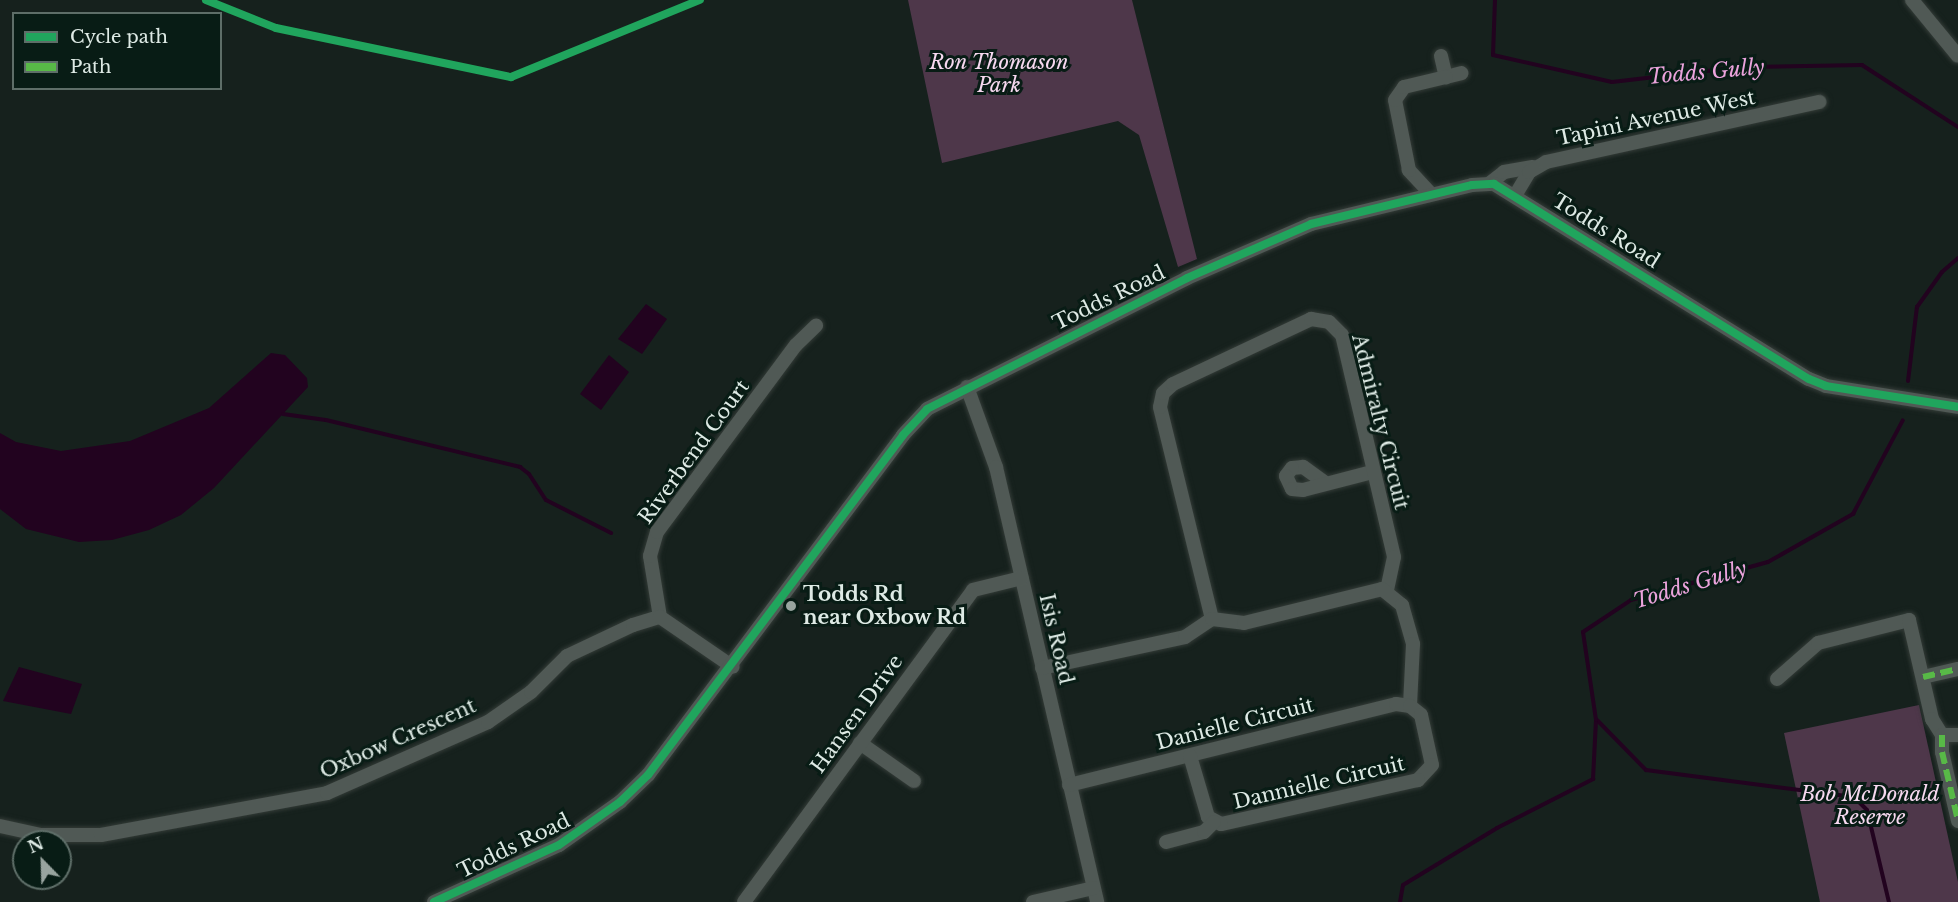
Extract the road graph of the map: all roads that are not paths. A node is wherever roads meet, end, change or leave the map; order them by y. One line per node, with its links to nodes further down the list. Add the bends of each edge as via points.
1 (1912, 0): 3 (street)
2 (1441, 56): 5 (street)
3 (1958, 56)
4 (1462, 74): 5 (street)
5 (1446, 77): 8 (street, via 1407,86 1396,96 1395,110)
6 (1820, 102): 7 (street, Tapini Avenue West)
7 (1533, 167): 9 (street, Tapini Avenue West, via 1504,172); 11 (street)
8 (1409, 170): 10 (street); 12 (street)
9 (1490, 183): 10 (street, Todds Road); 11 (street, Todds Road)
10 (1431, 194): 12 (street, Todds Road)
11 (1516, 194): 15 (street, Todds Road, via 1817,383)
12 (1402, 201): 14 (street, Todds Road, via 1316,222 1289,233 1187,278)
13 (816, 326): 20 (street, Riverbend Court, via 796,345 657,532 650,556)
14 (968, 387): 18 (street, Isis Road, via 996,467); 22 (street, Todds Road, via 915,420)
15 (1958, 407)
16 (1372, 472): 17 (street); 19 (street, Admiralty Circuit, via 1394,557); 21 (street, Admiralty Circuit, via 1342,335 1329,322 1311,319 1173,384 1163,393 1160,407)
17 (1324, 482)
18 (1022, 578): 23 (street, Isis Road); 30 (street, Hansen Drive, via 973,590)
19 (1387, 590): 21 (street, via 1376,589 1244,623); 27 (street, via 1402,605 1413,645)
20 (660, 617): 22 (street); 37 (street, Oxbow Crescent, via 633,625 567,657 531,692 488,722 327,793 101,835 41,835)
21 (1212, 619): 23 (street, via 1185,637)
22 (733, 667): 40 (street, Todds Road, via 673,747 620,802 559,845)
23 (1042, 668): 33 (street, Isis Road)
24 (1958, 669): 25 (street)
25 (1923, 677): 26 (street, via 1909,620 1818,642); 28 (street, via 1934,724)
26 (1777, 679)
27 (1410, 706): 31 (street, Danielle Circuit, via 1396,704); 36 (street, Dannielle Circuit, via 1421,715 1432,757 1425,776 1228,824)
28 (1942, 735): 29 (street); 34 (street)
29 (1958, 735)
30 (860, 743): 32 (street); 41 (street, Hansen Drive)
31 (1190, 756): 33 (street, Danielle Circuit); 36 (street, Dannielle Circuit, via 1205,810)
32 (914, 781)
33 (1069, 785): 39 (street, Isis Road)
34 (1956, 803): 35 (street)
35 (1958, 820)
36 (1214, 822): 38 (street, Dannielle Circuit, via 1204,832)
37 (0, 826)
38 (1166, 842)
39 (1094, 888): 42 (street); 43 (street, Isis Road)
40 (434, 902)
41 (744, 902)
42 (1033, 902)
43 (1097, 902)

